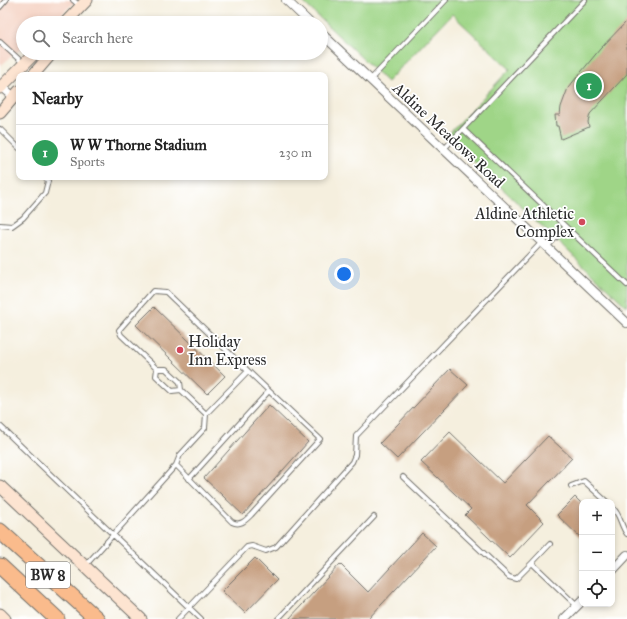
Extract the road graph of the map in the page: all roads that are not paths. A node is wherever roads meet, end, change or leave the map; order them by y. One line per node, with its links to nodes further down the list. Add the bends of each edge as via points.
1 (6, 0): 7 (lane)
2 (92, 0): 9 (main road)
3 (286, 0): 10 (street)
4 (446, 0): 19 (lane)
5 (585, 0): 24 (lane)
6 (80, 2): 8 (main road)
7 (0, 7)
8 (70, 16)
9 (81, 16)
10 (303, 16)
11 (328, 40): 19 (street, Aldine Meadows Road)
12 (0, 42): 13 (lane)
13 (16, 57)
14 (20, 60): 17 (lane)
15 (28, 60): 17 (main road)
16 (46, 60): 18 (main road)
17 (24, 64): 20 (main road)
18 (36, 72)
19 (370, 80): 26 (street, Aldine Meadows Road)
20 (1, 86): 21 (street)
21 (16, 94): 22 (main road)
22 (2, 108)
23 (0, 129): 25 (lane)
24 (463, 130): 26 (lane); 29 (lane)
25 (16, 145)
26 (444, 149): 30 (street, Aldine Meadows Road)
27 (47, 180): 28 (lane, via 45,192 23,218 12,226)
28 (0, 225)
29 (566, 227): 30 (lane); 31 (lane)
30 (545, 244): 32 (street, Aldine Meadows Road); 59 (lane, via 356,436 352,462 276,547 266,551 252,546 247,547)
31 (627, 286)
32 (627, 322)
33 (157, 369): 34 (lane, via 120,335 119,330 153,291 166,292); 35 (lane, via 166,369 180,382); 35 (lane, via 156,376 172,391)
34 (248, 371): 36 (lane); 37 (lane)
35 (180, 390): 37 (lane)
36 (269, 391): 41 (lane); 41 (lane, via 320,439 242,523 232,522)
37 (206, 414): 39 (lane, via 205,428 180,455)
38 (0, 426): 48 (lane)
39 (176, 466): 41 (lane); 48 (lane)
40 (404, 477): 52 (lane, via 509,577 516,579)
41 (189, 479)
42 (0, 486): 54 (main road)
43 (571, 486): 44 (lane, via 584,481)
44 (604, 499)
45 (615, 511): 49 (lane)
46 (374, 517): 68 (lane)
47 (0, 531): 64 (highway, BW 8)
48 (112, 534): 54 (lane); 59 (lane)
49 (627, 534)
50 (550, 544): 52 (lane)
51 (627, 555): 55 (street)
52 (532, 563): 57 (lane)
53 (0, 566): 56 (highway, BW 8)
54 (85, 566): 65 (main road)
55 (615, 568)
56 (22, 586): 62 (highway); 63 (highway, BW 8)
57 (579, 603)
58 (579, 605): 69 (street)
59 (189, 607): 66 (lane); 67 (lane)
60 (0, 614): 61 (main road)
61 (5, 619)
62 (41, 619)
63 (56, 619)
64 (97, 619)
65 (141, 619)
66 (178, 619)
67 (201, 619)
68 (278, 619)
69 (564, 619)

